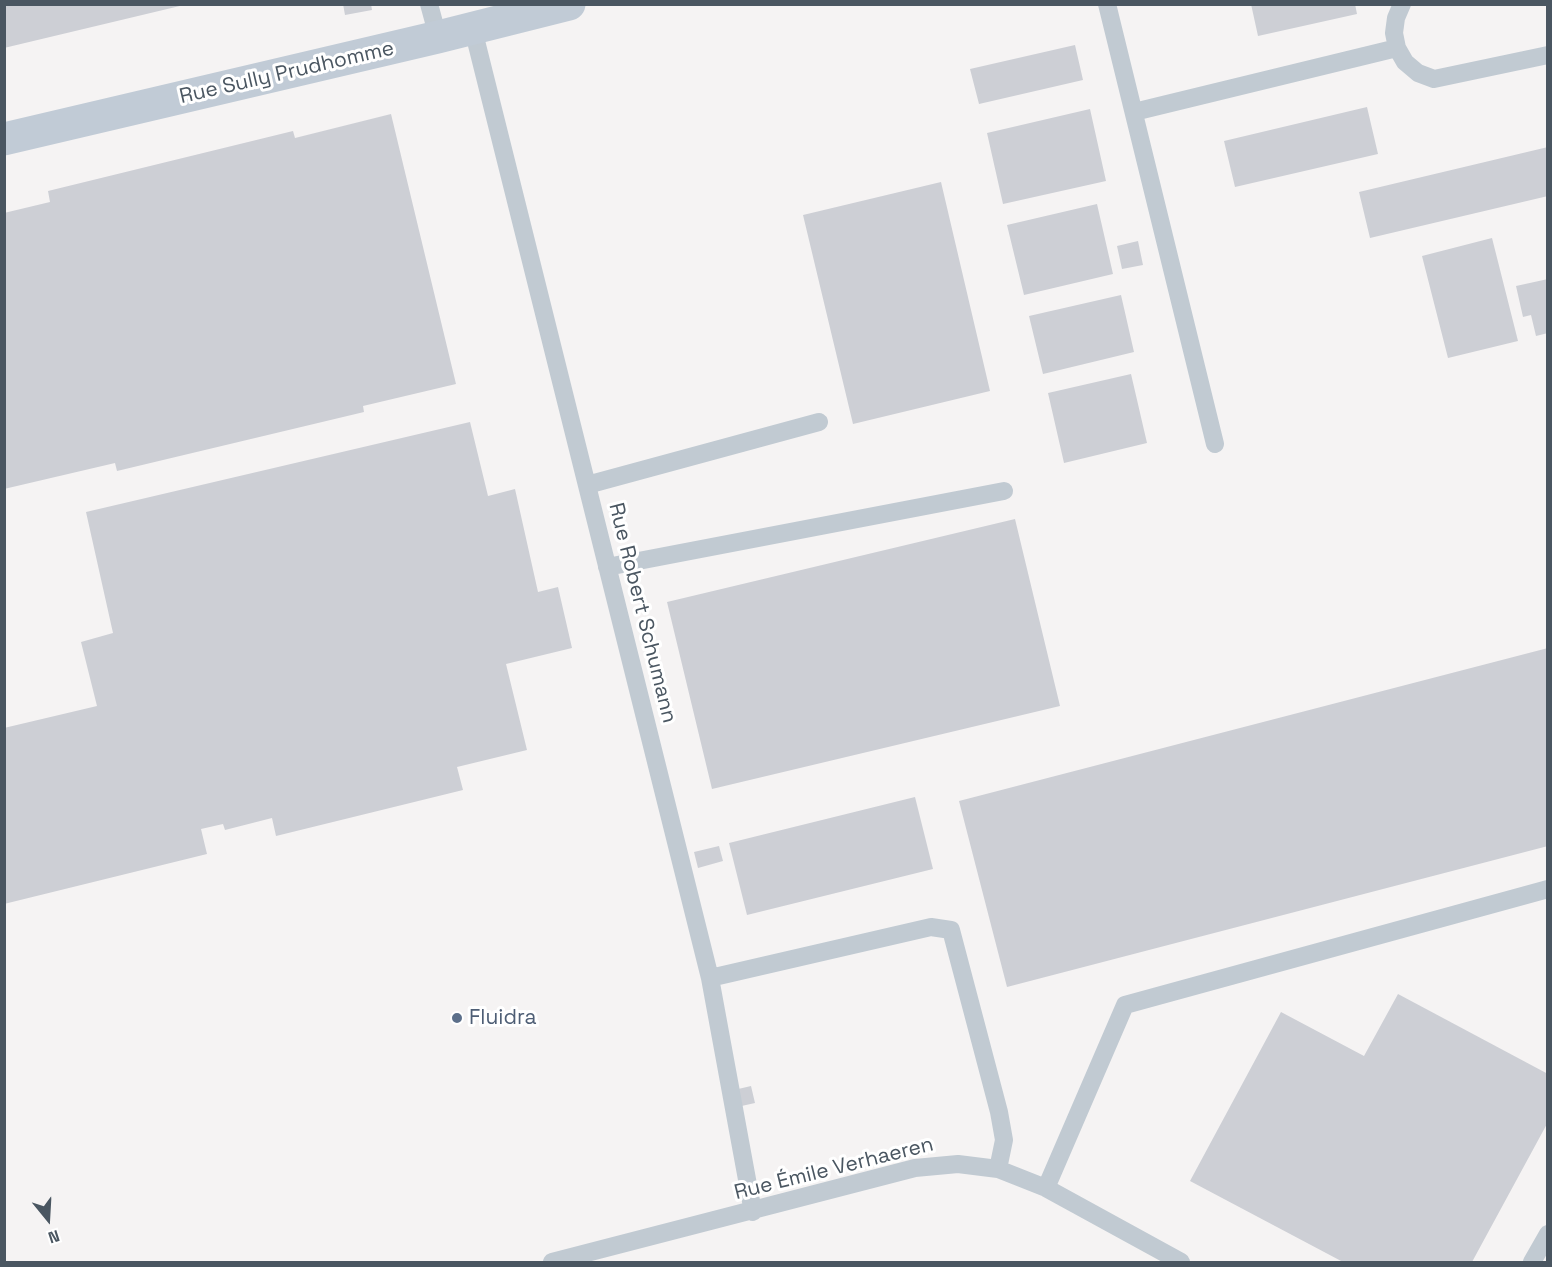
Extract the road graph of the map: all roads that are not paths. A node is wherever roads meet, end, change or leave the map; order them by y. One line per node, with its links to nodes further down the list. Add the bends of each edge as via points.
1 (429, 4): 6 (lane)
2 (569, 4): 5 (street, Rue Sully Prudhomme)
3 (1107, 4): 9 (lane)
4 (1402, 4): 7 (lane, via 1394,33)
5 (473, 29): 6 (street, Rue Sully Prudhomme); 13 (lane, Rue Robert Schumann)
6 (438, 38): 10 (street, Rue Sully Prudhomme)
7 (1397, 48): 8 (lane, via 1418,73 1434,79); 9 (lane)
8 (1548, 55)
9 (1134, 112): 12 (lane)
10 (4, 139)
11 (819, 422): 13 (lane)
12 (1215, 444)
13 (587, 485): 15 (lane, Rue Robert Schumann)
14 (1004, 491): 15 (lane)
15 (607, 567): 17 (lane, Rue Robert Schumann)
16 (1548, 889): 19 (lane, via 1125,1005)
17 (710, 978): 18 (lane, via 931,927 951,930 999,1112 1004,1140); 20 (lane, Rue Robert Schumann)
18 (998, 1169): 19 (lane, Rue Émile Verhaeren); 20 (lane, Rue Émile Verhaeren, via 958,1164 915,1168)
19 (1046, 1188): 23 (lane, Rue Émile Verhaeren)
20 (753, 1212): 22 (lane, Rue Émile Verhaeren)
21 (1548, 1234): 24 (lane)
22 (552, 1263)
23 (1181, 1263)
24 (1532, 1263)

